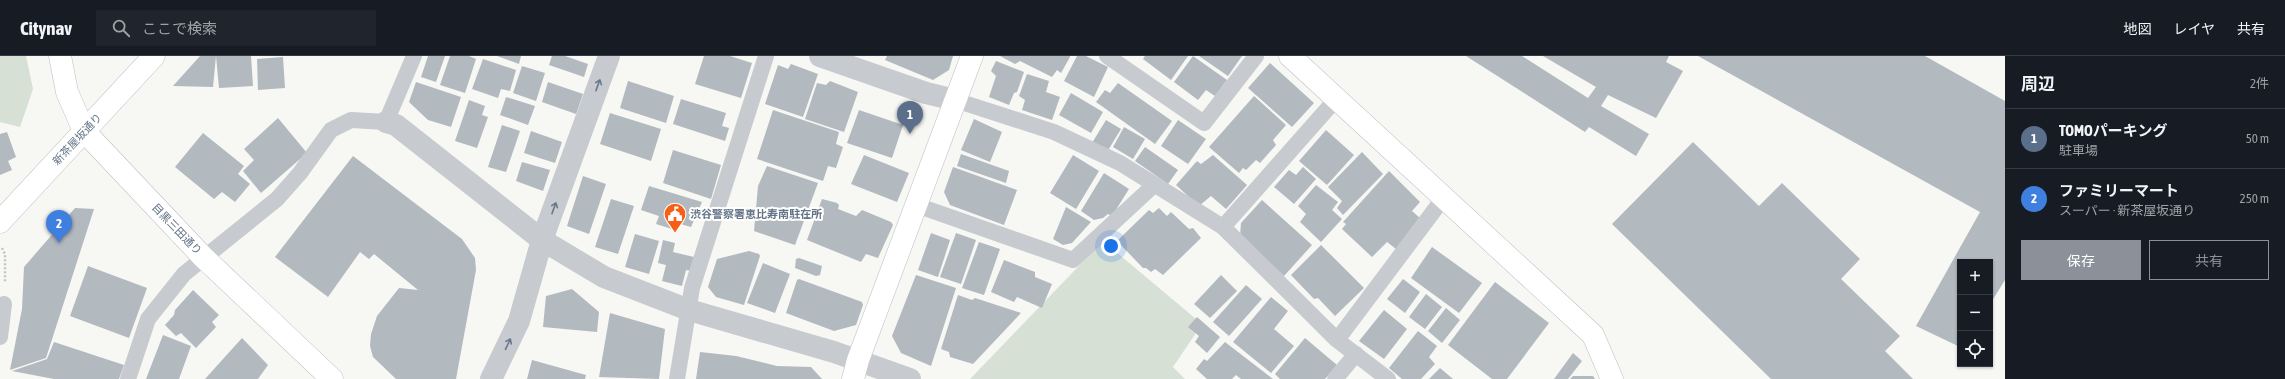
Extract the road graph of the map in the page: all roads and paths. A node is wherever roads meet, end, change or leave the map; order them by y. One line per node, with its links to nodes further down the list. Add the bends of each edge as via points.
1 (60, 56): 14 (street, 目黒三田通り, via 67,92)
2 (154, 56): 14 (street, 新茶屋坂通り)
3 (414, 56): 13 (lane)
4 (609, 56): 20 (street, one-way to 4)
5 (766, 56): 24 (lane, via 692,288)
6 (820, 56): 12 (street, via 926,93)
7 (972, 56): 12 (street)
8 (1107, 56): 9 (lane, via 1204,123)
9 (1256, 56)
10 (1290, 56): 11 (street)
11 (1337, 98): 16 (street); 19 (lane)
12 (955, 100): 15 (lane, via 1054,132 1120,163); 17 (street)
13 (386, 122): 20 (street, via 396,125); 22 (lane, via 351,120 332,130 277,199)
14 (84, 132): 18 (street, 新茶屋坂通り); 22 (street, 目黒三田通り)
15 (1154, 185): 17 (lane, via 1073,260); 19 (lane)
16 (1445, 196): 26 (lane); 36 (street, via 1594,335)
17 (916, 205): 28 (street)
18 (0, 222)
19 (1223, 227): 26 (lane)
20 (542, 240): 24 (street, via 604,277); 31 (street, one-way to 20, via 519,321)
21 (0, 244): 23 (path, via 5,254)
22 (203, 257): 29 (lane, via 184,274 148,319); 30 (street, 目黒三田通り)
23 (4, 304): 25 (lane)
24 (689, 310): 28 (street); 32 (lane)
25 (0, 337)
26 (1336, 340): 27 (lane)
27 (1356, 354): 34 (lane); 35 (lane)
28 (855, 369): 33 (street)
29 (128, 379)
30 (332, 379)
31 (491, 379)
32 (677, 379)
33 (910, 379)
34 (1335, 379)
35 (1388, 379)
36 (1612, 379)

